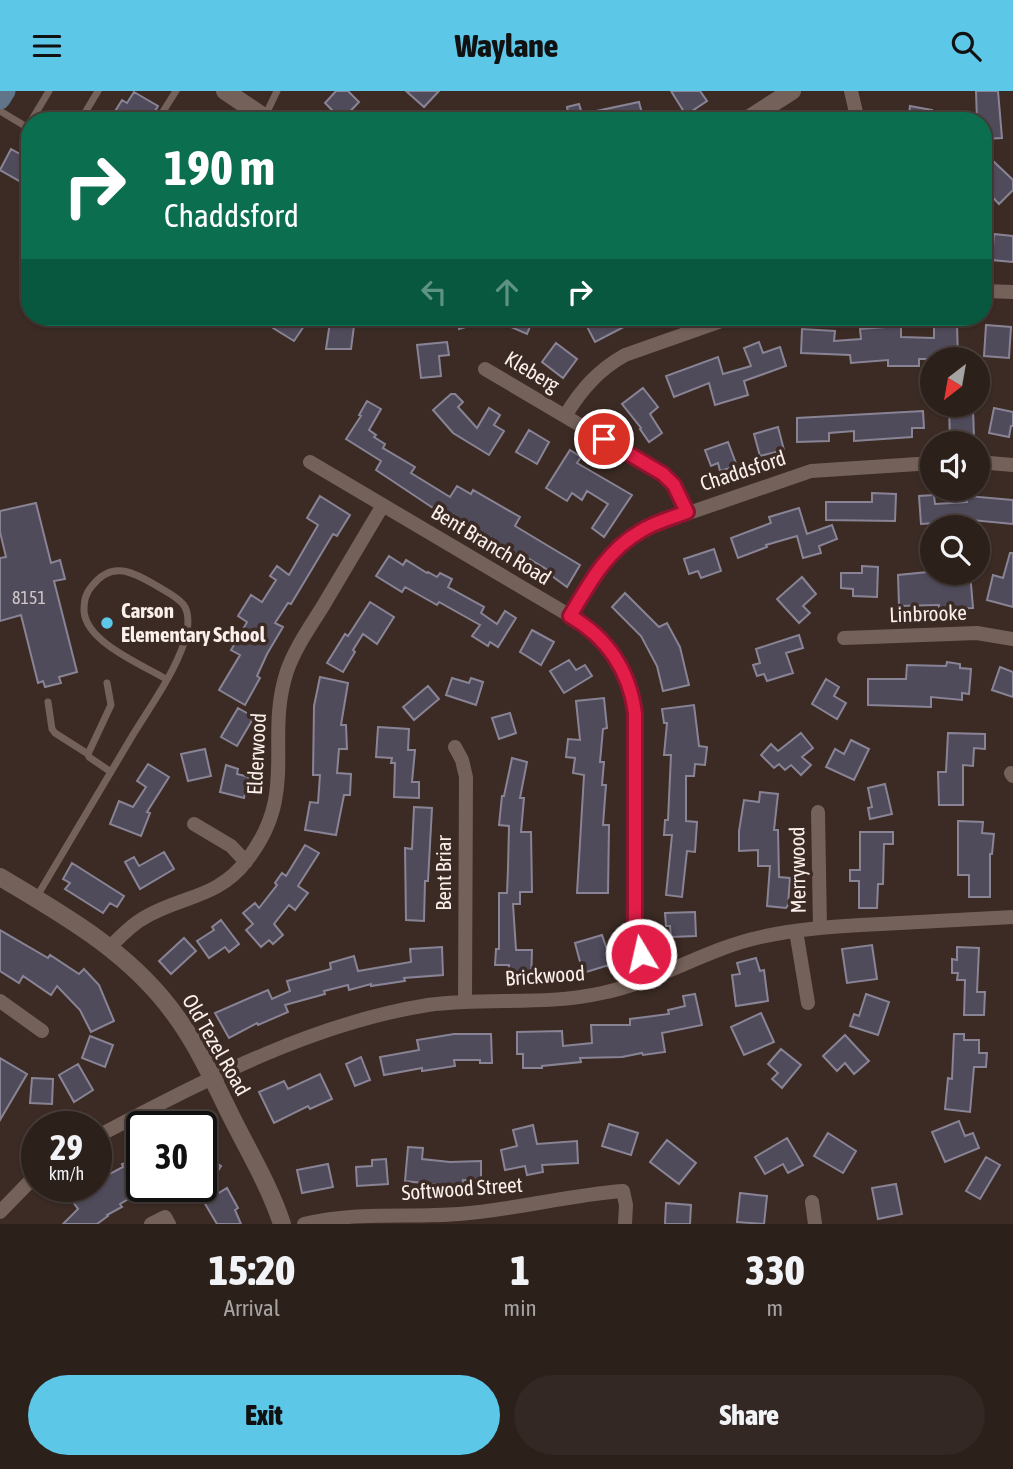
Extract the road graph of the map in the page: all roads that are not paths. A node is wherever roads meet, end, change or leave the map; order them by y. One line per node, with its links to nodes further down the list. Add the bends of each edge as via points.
1 (5, 91): 9 (main road)
2 (49, 91): 11 (lane)
3 (98, 91): 12 (lane)
4 (176, 91): 13 (lane)
5 (225, 91): 14 (street)
6 (277, 91): 15 (lane)
7 (792, 91): 16 (street)
8 (852, 91): 17 (street)
9 (0, 99)
10 (0, 111): 18 (lane)
11 (37, 112)
12 (85, 112)
13 (163, 112)
14 (255, 112)
15 (269, 112)
16 (759, 112)
17 (856, 112)
18 (21, 121)
19 (992, 291): 20 (street)
20 (1013, 292)
21 (707, 326): 23 (street, via 614,361 585,386)
22 (485, 369): 23 (street, Kleberg)
23 (565, 416): 29 (street, Kleberg, via 663,474)
24 (310, 462): 28 (street, Bent Branch Road)
25 (990, 463): 27 (street)
26 (920, 464): 29 (street, Chaddsford, via 811,471)
27 (1013, 465)
28 (383, 505): 30 (street, Bent Branch Road); 41 (street, Elderwood, via 288,670 281,699 276,800 267,828)
29 (687, 512): 30 (street, Chaddsford, via 639,531 612,552)
30 (570, 616): 48 (street, Bent Branch Road, via 613,653 633,698 635,929)
31 (844, 638): 32 (street, Linbrooke, via 977,633)
32 (1013, 639)
33 (166, 679): 33 (lane, via 185,641 184,605 133,572 115,570 97,580 84,603 90,629 100,640); 38 (lane)
34 (107, 683): 37 (lane, via 111,705)
35 (48, 702): 37 (lane, via 52,729)
36 (456, 747): 50 (street, Bent Briar, via 466,777)
37 (88, 754): 38 (lane)
38 (111, 772): 43 (lane)
39 (818, 812): 45 (street, Merrywood)
40 (194, 824): 41 (street, via 231,846)
41 (246, 862): 47 (street, Elderwood, via 211,890 141,919)
42 (0, 877): 43 (street, Old Tezel Road)
43 (36, 898): 47 (street, Old Tezel Road)
44 (1013, 917): 45 (street, Brickwood)
45 (820, 928): 46 (street, Brickwood)
46 (796, 931): 48 (street, Brickwood, via 722,947); 51 (street, Merrywood)
47 (110, 947): 53 (street, Old Tezel Road, via 178,1018)
48 (649, 978): 50 (street, Brickwood, via 584,997)
49 (0, 1001): 52 (street)
50 (465, 1001): 53 (street, Brickwood, via 349,1022 270,1051)
51 (808, 1003)
52 (42, 1031)
53 (213, 1079): 54 (street, Brickwood); 60 (street, Old Tezel Road)
54 (112, 1129)
55 (21, 1190): 57 (street)
56 (812, 1202): 63 (street)
57 (0, 1212)
58 (167, 1220): 59 (street)
59 (151, 1224)
60 (282, 1224)
61 (304, 1224): 62 (street, Softwood Street, via 353,1215 486,1212 623,1191)
62 (625, 1224)
63 (815, 1224)

